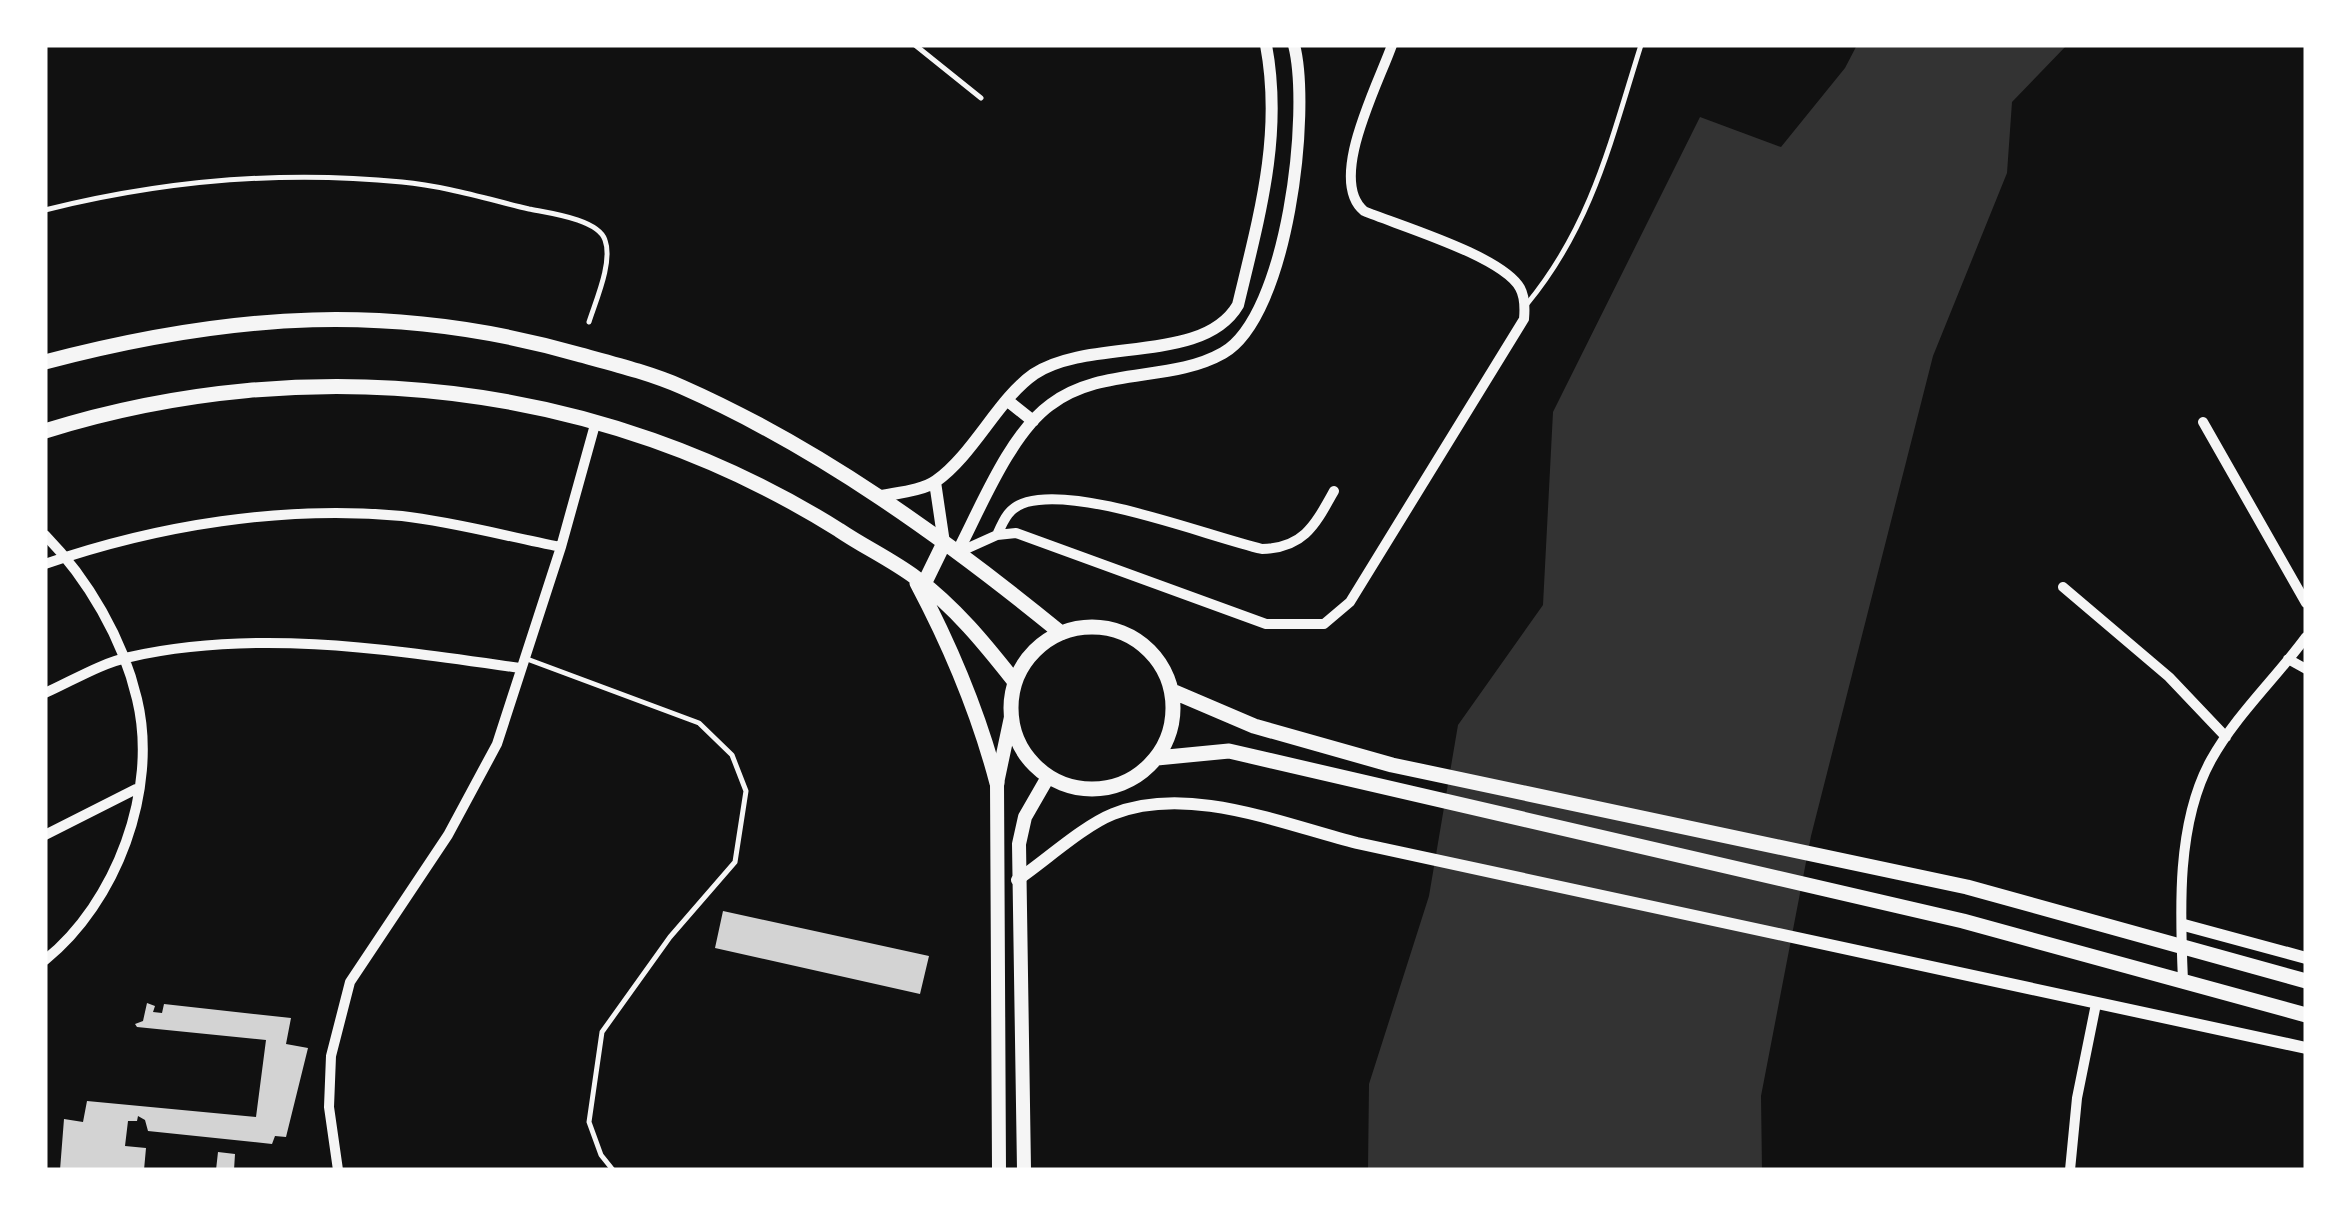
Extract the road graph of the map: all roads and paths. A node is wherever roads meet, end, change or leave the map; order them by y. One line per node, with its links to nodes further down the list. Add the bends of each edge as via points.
1 (914, 45): 6 (lane)
2 (1266, 45): 11 (street, via 1272,152 1238,305 1228,322 1204,335 1060,362 1036,373)
3 (1294, 45): 13 (street, via 1301,128 1269,291 1256,319 1222,354 1083,386)
4 (1392, 45): 8 (street, via 1348,173 1354,202 1487,262 1520,288)
5 (1641, 45): 8 (lane, via 1591,205)
6 (981, 98)
7 (45, 210): 9 (lane, via 170,184 230,180 325,178 442,188 600,232 606,256)
8 (1526, 307): 19 (street, via 1458,432 1350,602 1324,624 1266,624 1016,533)
9 (590, 322)
10 (45, 362): 18 (main road, via 150,334 254,322 352,317 454,326 539,342 681,386)
11 (1008, 401): 13 (street); 16 (street)
12 (596, 421): 15 (main road, via 503,398 319,387 177,398); 21 (street); 25 (main road, via 685,450 788,498)
13 (1033, 421): 22 (street)
14 (2203, 422): 27 (street)
15 (45, 431)
16 (935, 482): 18 (street); 22 (street)
17 (1334, 490): 19 (street, via 1302,541 1284,548 1262,549 1063,500 1026,502 1006,514)
18 (877, 498): 22 (main road)
19 (997, 534): 22 (street)
20 (45, 535): 23 (street)
21 (561, 547): 23 (street, via 364,514 214,522); 32 (street)
22 (950, 548): 25 (main road); 28 (main road)
23 (66, 556): 24 (street); 30 (street)
24 (45, 564)
25 (918, 579): 34 (main road, via 966,622); 41 (main road, via 980,716)
26 (2063, 587): 38 (street, via 2169,676)
27 (2306, 602)
28 (1061, 633): 34 (main road, via 1032,652); 35 (main road, via 1096,627 1130,636 1158,659)
29 (2306, 636): 31 (street)
30 (126, 657): 32 (street, via 294,645); 36 (street); 42 (street, via 138,703)
31 (2288, 659): 33 (street); 38 (street)
32 (522, 663): 54 (street, via 480,781 350,982 331,1056); 55 (lane, via 699,723 732,756 746,791 735,862 602,1032 589,1122)
33 (2306, 669)
34 (1014, 682): 37 (main road)
35 (1172, 691): 39 (main road, via 1172,726); 46 (main road, via 1254,726 1392,765 1968,887)
36 (45, 693)
37 (1011, 717): 40 (main road, via 1017,740); 41 (main road)
38 (2226, 737): 45 (street, via 2195,796)
39 (1158, 758): 40 (main road, via 1133,779 1103,789); 50 (main road, via 1229,751 1963,921)
40 (1048, 777): 44 (main road, via 1025,817)
41 (996, 783): 56 (main road)
42 (136, 789): 43 (street); 48 (street, via 118,862 98,901 69,941)
43 (45, 835)
44 (1017, 880): 51 (street, via 1111,814 1159,802 1224,810); 57 (main road)
45 (2184, 925): 46 (street); 47 (street)
46 (2182, 946): 49 (main road); 50 (street)
47 (2306, 958)
48 (45, 960)
49 (2306, 981)
50 (2184, 982): 52 (main road)
51 (2096, 1004): 53 (street); 58 (street)
52 (2306, 1015)
53 (2306, 1048)
54 (338, 1170)
55 (613, 1170)
56 (999, 1170)
57 (1024, 1170)
58 (2070, 1170)

